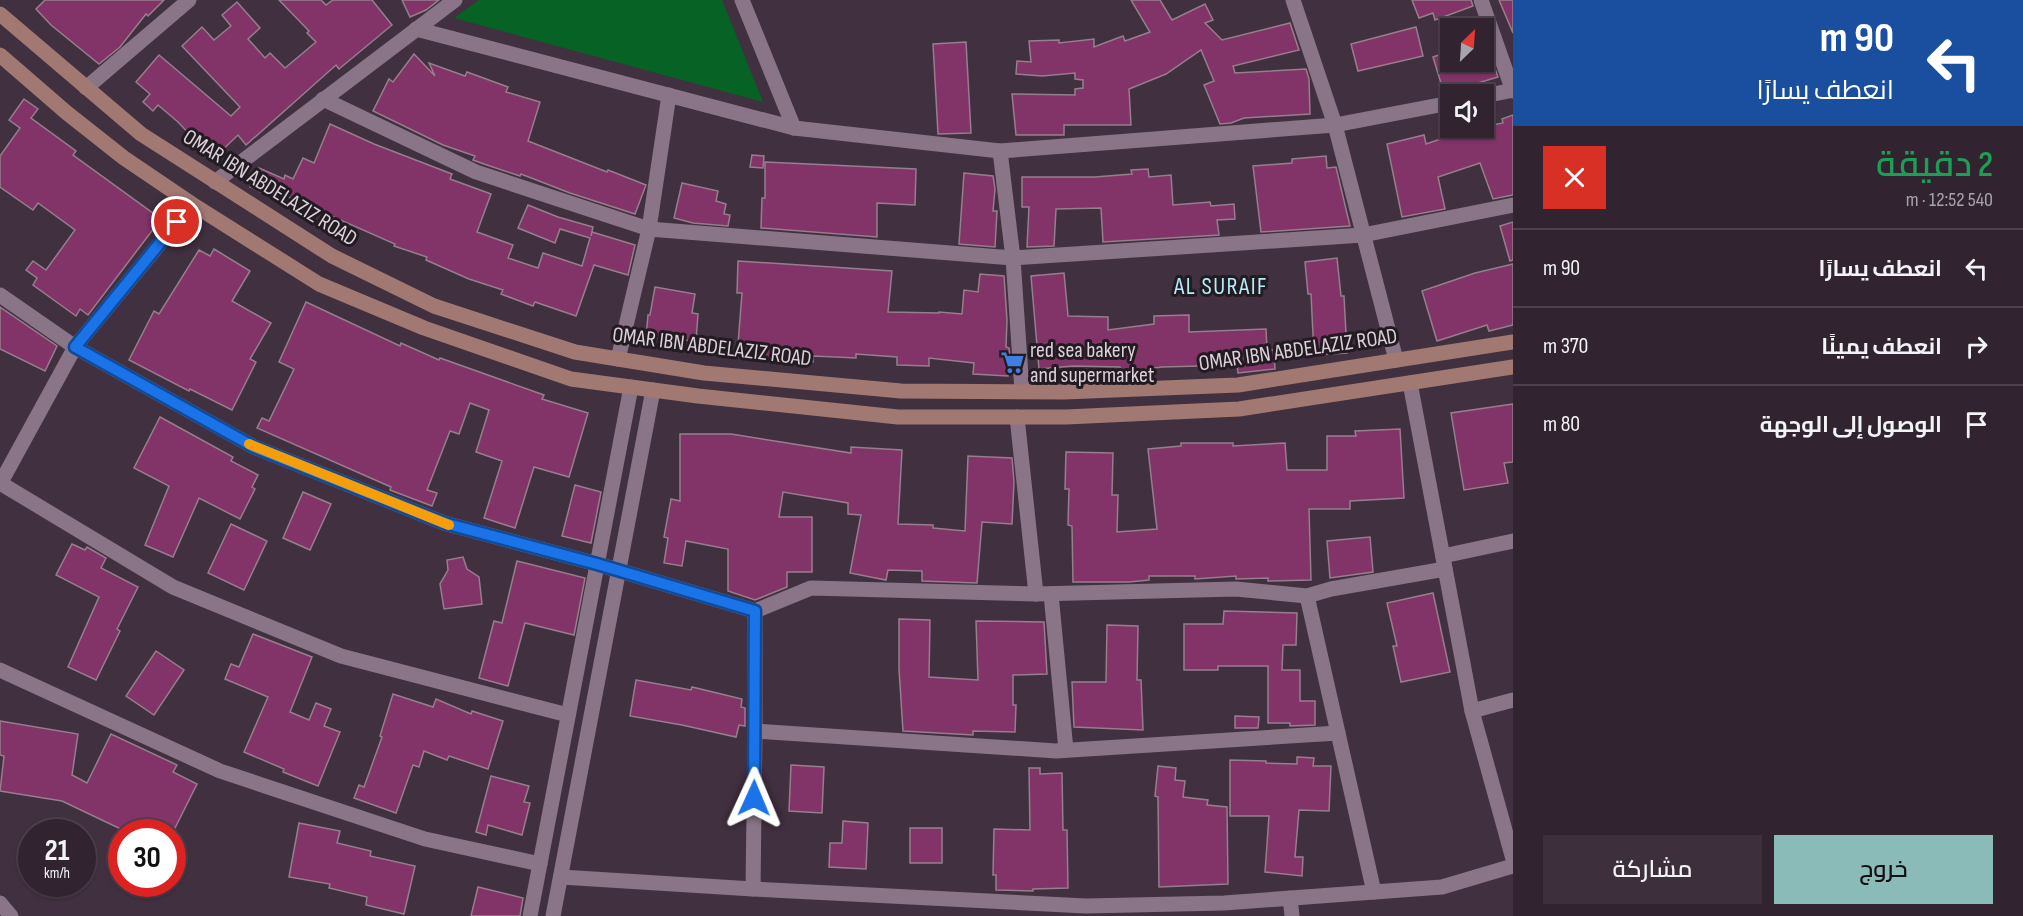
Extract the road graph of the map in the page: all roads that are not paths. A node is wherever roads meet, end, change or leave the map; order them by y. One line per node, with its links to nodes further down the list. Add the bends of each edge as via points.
1 (189, 0): 9 (street)
2 (455, 0): 7 (street)
3 (742, 0): 16 (street)
4 (1293, 0): 15 (street)
5 (1480, 0): 10 (street)
6 (0, 14): 9 (main road, OMAR IBN ABDELAZIZ ROAD)
7 (416, 29): 12 (street); 13 (street)
8 (0, 55): 19 (main road, OMAR IBN ABDELAZIZ ROAD, via 124,158)
9 (86, 88): 18 (main road, OMAR IBN ABDELAZIZ ROAD, via 141,134)
10 (1513, 91): 11 (street)
11 (1494, 94)
12 (669, 95): 16 (street); 21 (street)
13 (323, 99): 18 (street); 21 (street, via 476,172)
14 (1440, 105): 15 (street)
15 (1335, 125): 17 (street); 22 (street)
16 (794, 128): 17 (street)
17 (1000, 152): 23 (street)
18 (214, 182): 27 (main road, OMAR IBN ABDELAZIZ ROAD, via 332,256 434,306 575,352)
19 (192, 204): 26 (street); 31 (main road, OMAR IBN ABDELAZIZ ROAD, via 319,284 414,324 572,379)
20 (1513, 205): 22 (street)
21 (650, 229): 23 (street); 27 (street)
22 (1363, 235): 23 (street); 28 (street)
23 (1012, 258): 33 (street)
24 (0, 295): 26 (street)
25 (1513, 342): 28 (main road, OMAR IBN ABDELAZIZ ROAD)
26 (75, 347): 35 (street); 38 (street, via 254,447 444,523)
27 (618, 359): 33 (main road, OMAR IBN ABDELAZIZ ROAD, via 704,373 901,391)
28 (1396, 360): 33 (main road, OMAR IBN ABDELAZIZ ROAD, via 1238,385)
29 (1513, 367): 30 (main road, OMAR IBN ABDELAZIZ ROAD)
30 (1410, 382): 34 (main road, OMAR IBN ABDELAZIZ ROAD, via 1239,409); 37 (street)
31 (631, 387): 32 (main road, OMAR IBN ABDELAZIZ ROAD); 38 (street)
32 (653, 390): 34 (main road, OMAR IBN ABDELAZIZ ROAD, via 898,417); 39 (street)
33 (1022, 392)
34 (1017, 417): 40 (street)
35 (0, 483): 46 (street, via 173,587 341,656)
36 (1513, 541): 37 (street)
37 (1444, 563): 41 (street); 45 (street)
38 (597, 564): 39 (street); 46 (street)
39 (619, 571): 42 (street); 53 (street)
40 (1044, 594): 41 (street, via 1236,589); 42 (street, via 812,588); 49 (street)
41 (1307, 596): 48 (street)
42 (755, 611): 47 (street)
43 (0, 670): 51 (street, via 220,771 425,839)
44 (1513, 700): 45 (street)
45 (1472, 711): 50 (street)
46 (568, 715): 51 (street)
47 (755, 730): 49 (street); 54 (street)
48 (1338, 733): 49 (street); 55 (street)
49 (1066, 750)
50 (1513, 859)
51 (540, 864): 61 (street)
52 (1513, 866): 55 (street, via 1442,887)
53 (561, 877): 54 (street); 62 (street)
54 (753, 889): 59 (street)
55 (1374, 892): 56 (street)
56 (1290, 898): 58 (street); 63 (street)
57 (0, 903): 60 (street)
58 (1161, 910): 59 (street)
59 (1087, 911)
60 (12, 916)
61 (530, 916)
62 (553, 916)
63 (1292, 916)

